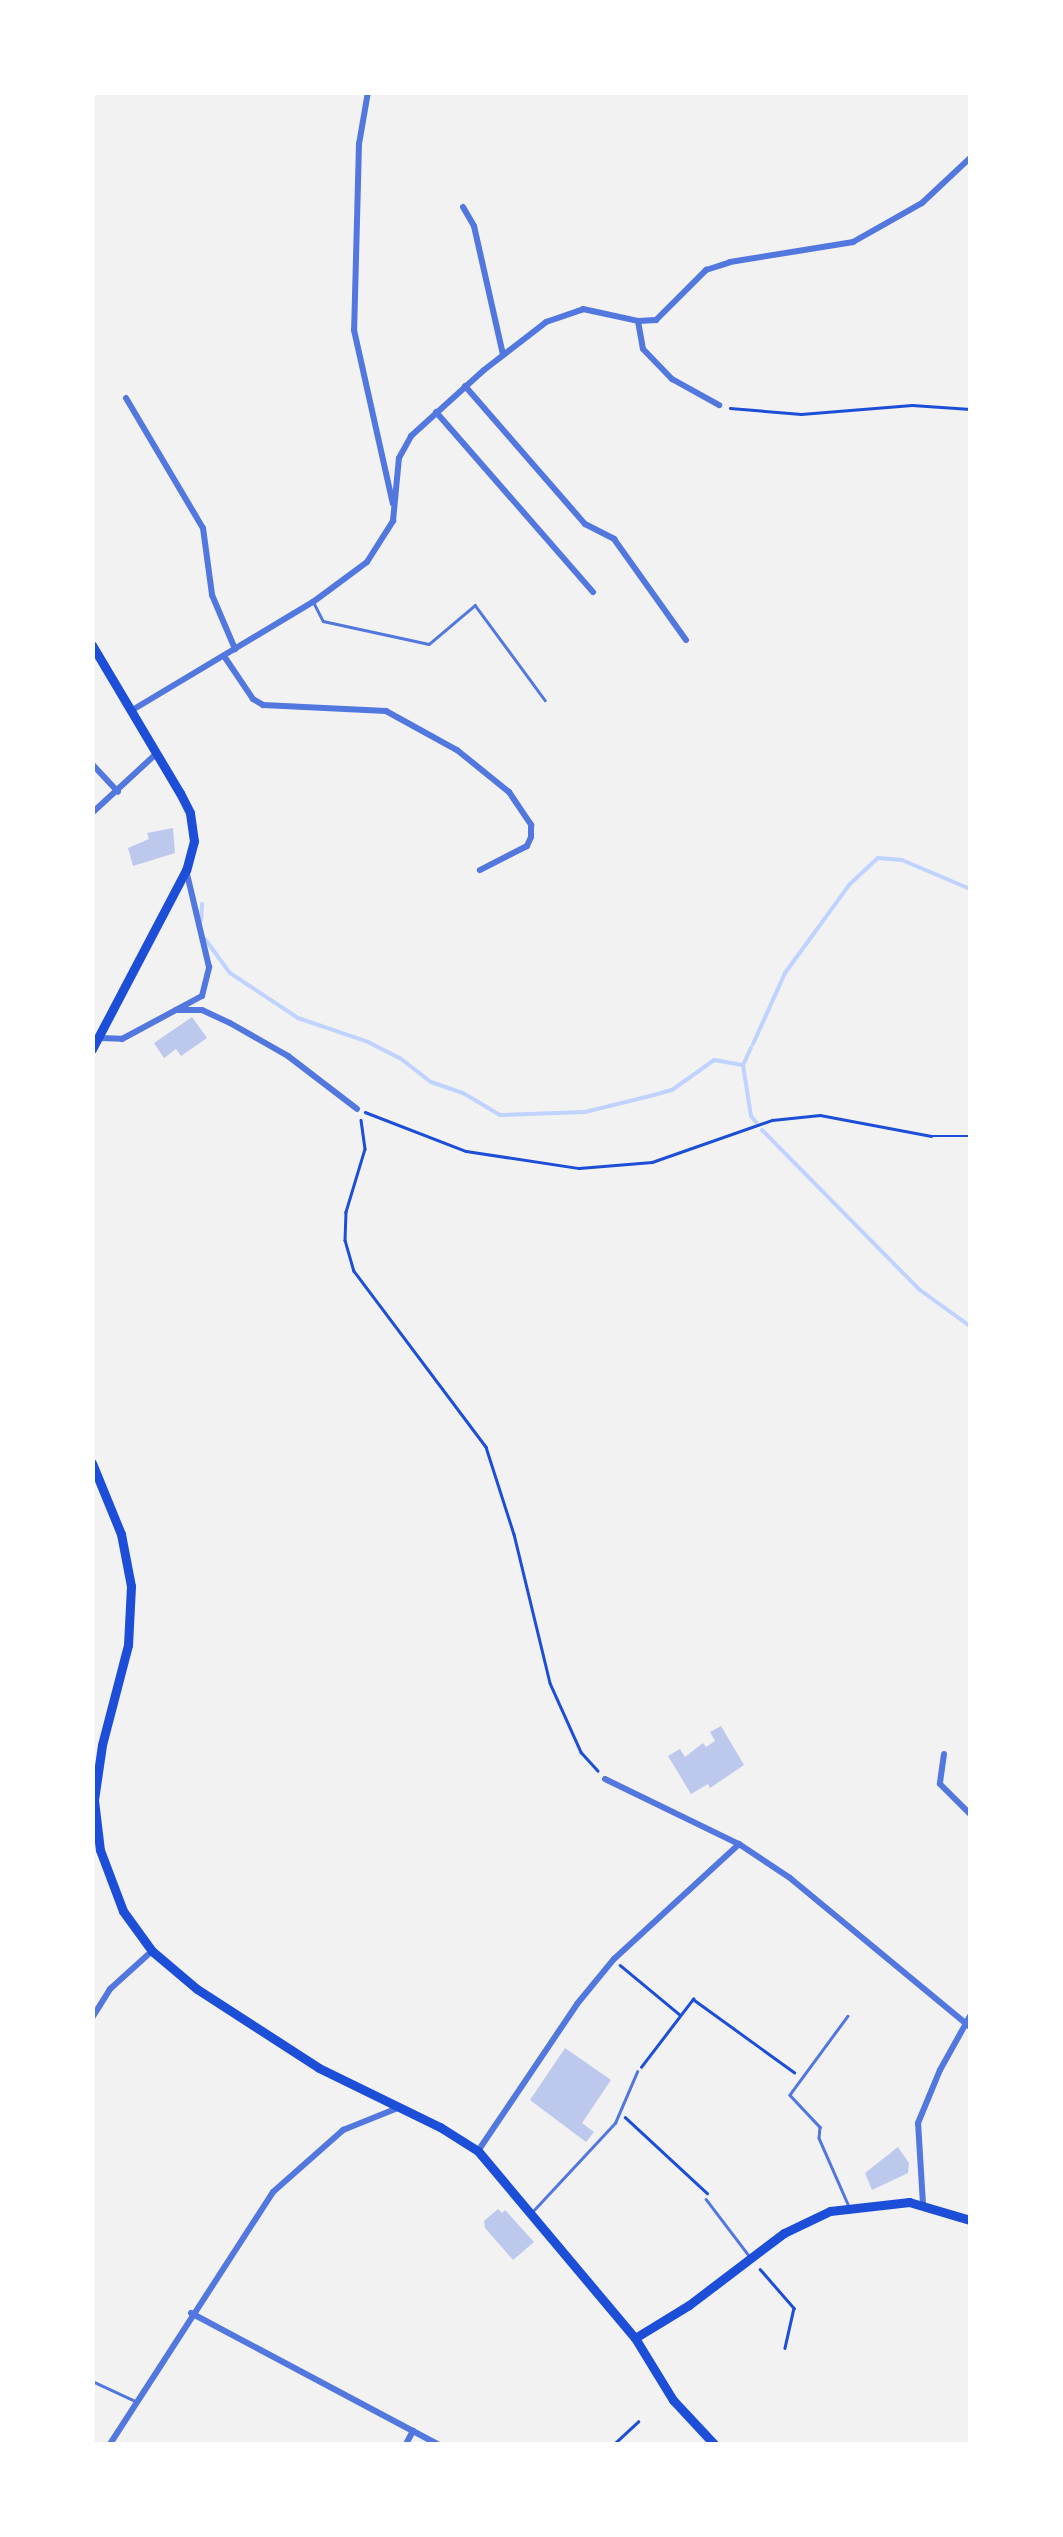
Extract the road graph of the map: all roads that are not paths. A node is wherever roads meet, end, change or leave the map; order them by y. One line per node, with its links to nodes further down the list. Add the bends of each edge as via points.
1 (368, 92): 10 (street, via 359,144 354,330)
2 (970, 158): 4 (street, via 922,203 853,242 710,268 696,275 665,314)
3 (463, 207): 5 (street, via 474,226)
4 (638, 321): 5 (street, via 590,309 566,312); 8 (street, via 642,350 672,379)
5 (503, 356): 6 (street)
6 (466, 386): 9 (street); 13 (street, via 585,524 614,539)
7 (126, 398): 15 (street, via 202,528 212,595)
8 (719, 405)
9 (436, 412): 10 (street, via 401,452); 11 (street)
10 (394, 510): 12 (street, via 389,531 367,562)
11 (593, 592)
12 (313, 602): 15 (street); 17 (lane, via 323,621 428,644 474,606)
13 (686, 640)
14 (92, 646): 18 (main road)
15 (235, 649): 16 (street)
16 (224, 656): 18 (street); 24 (street, via 263,705 386,711 457,750 508,792 531,825 531,837 527,846)
17 (544, 700)
18 (134, 709): 19 (main road)
19 (158, 752): 21 (street); 23 (main road, via 192,822)
20 (92, 764): 21 (street)
21 (118, 792): 22 (street)
22 (92, 814)
23 (186, 870): 25 (street, via 209,967 202,996); 26 (main road)
24 (480, 870)
25 (175, 1010): 26 (street, via 122,1039); 28 (street, via 202,1010 230,1023)
26 (98, 1038): 27 (main road)
27 (92, 1050)
28 (358, 1109)
29 (92, 1463): 34 (main road, via 126,1552 132,1604 126,1660 98,1764 95,1816 115,1896)
30 (944, 1754): 32 (street, via 940,1784)
31 (605, 1779): 33 (street)
32 (970, 1814)
33 (739, 1844): 37 (street); 40 (street, via 614,1959)
34 (152, 1951): 36 (street, via 110,1989); 39 (main road, via 286,2047)
35 (848, 2016): 43 (lane, via 791,2090 791,2100 820,2127)
36 (92, 2018)
37 (969, 2022): 42 (street, via 918,2122)
38 (637, 2072): 44 (lane, via 615,2122)
39 (398, 2108): 40 (main road); 47 (street, via 343,2130 296,2168 260,2208)
40 (478, 2151): 44 (main road)
41 (706, 2200): 46 (lane)
42 (923, 2204): 43 (main road); 45 (main road)
43 (849, 2206): 46 (main road, via 784,2233)
44 (530, 2213): 48 (main road)
45 (970, 2220)
46 (751, 2258): 48 (main road)
47 (191, 2313): 50 (street); 51 (street)
48 (635, 2338): 55 (main road, via 673,2400)
49 (92, 2381): 50 (lane)
50 (137, 2402): 52 (street)
51 (414, 2430): 53 (street); 54 (street)
52 (110, 2444)
53 (406, 2444)
54 (437, 2444)
55 (714, 2444)

